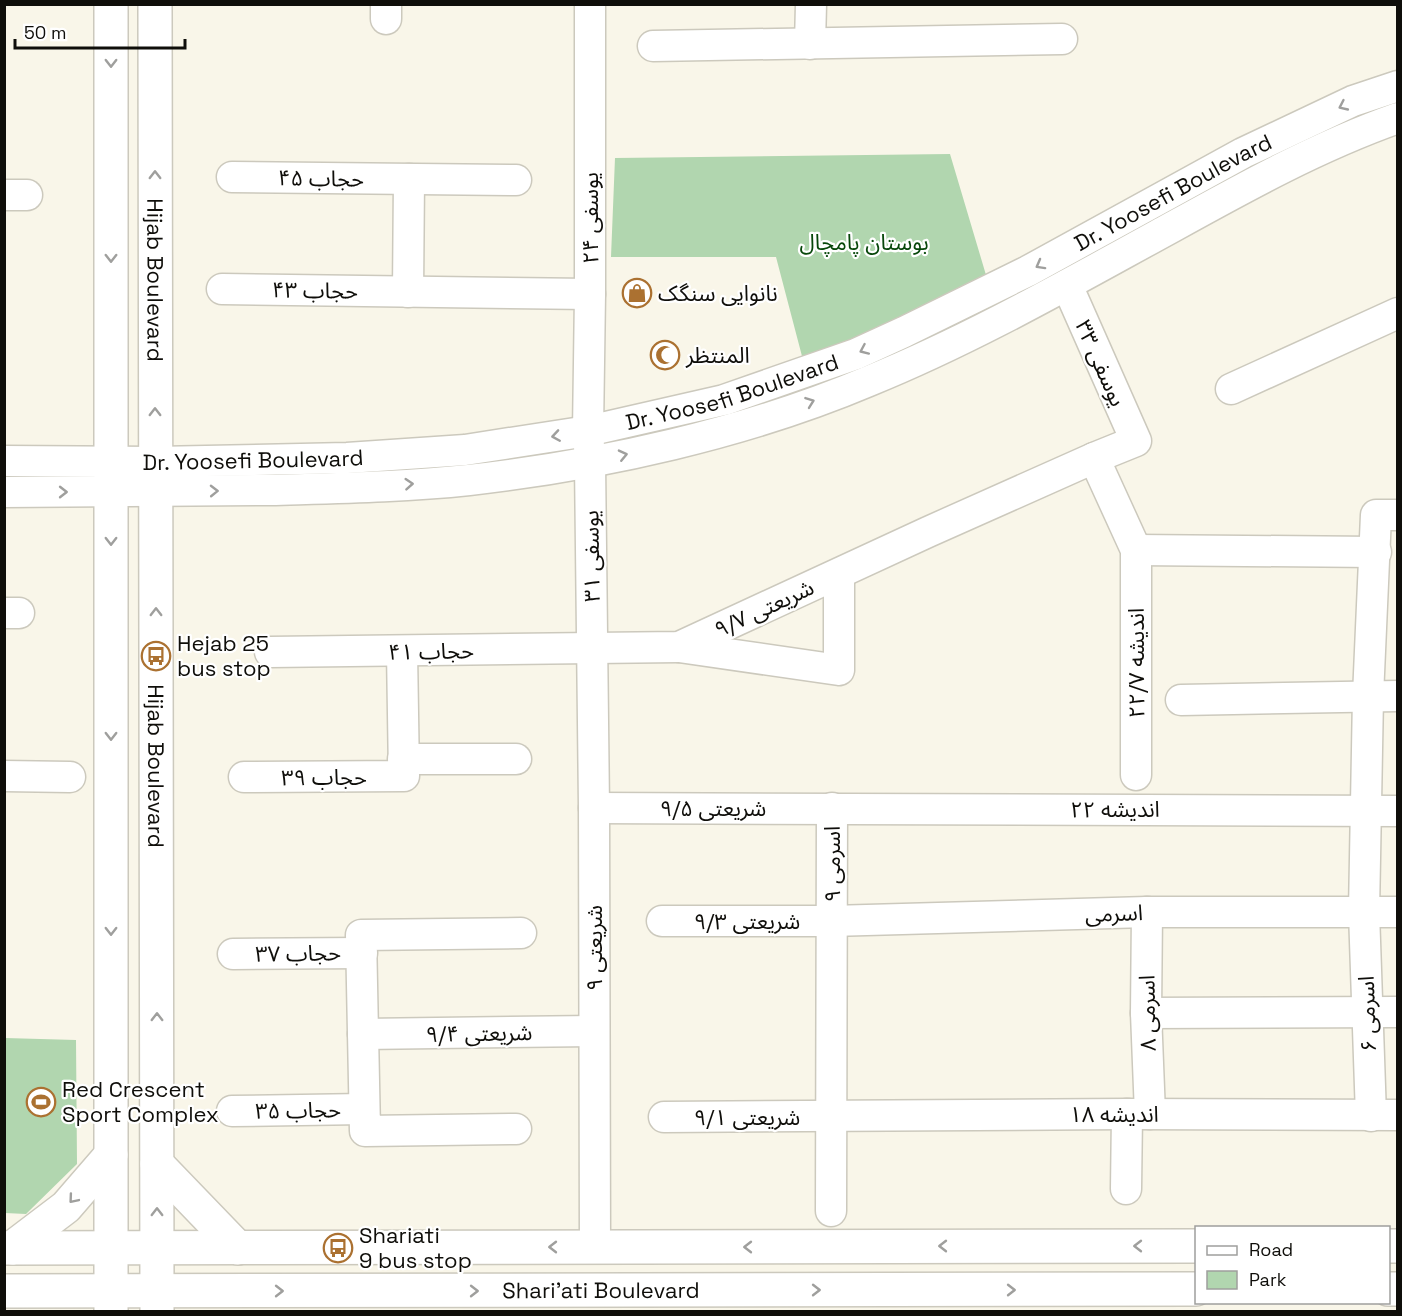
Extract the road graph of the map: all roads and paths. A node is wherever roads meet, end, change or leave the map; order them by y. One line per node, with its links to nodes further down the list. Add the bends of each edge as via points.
1 (111, 4): 24 (main road, Hijab Boulevard, one-way to 24)
2 (155, 4): 25 (main road, Hijab Boulevard, one-way to 2)
3 (590, 4): 16 (street, یوسفی ۲۴)
4 (811, 4): 6 (street)
5 (1062, 39): 6 (street)
6 (810, 44): 7 (street)
7 (653, 46)
8 (1398, 86): 19 (street, Dr. Yoosefi Boulevard, one-way to 19, via 1353,102 1243,153 1028,271 856,354 724,400)
9 (1398, 118): 13 (street, Dr. Yoosefi Boulevard, via 1257,181)
10 (232, 177): 11 (street, حجاب ۴۵)
11 (409, 179): 12 (street, حجاب ۴۵); 15 (street)
12 (516, 180)
13 (1066, 285): 20 (street, یوسفی ۳۳); 23 (street, Dr. Yoosefi Boulevard, one-way to 13, via 733,430 867,382 956,342)
14 (222, 289): 15 (street, حجاب ۴۳)
15 (408, 292): 16 (street, حجاب ۴۳)
16 (590, 294): 19 (street, یوسفی ۲۴)
17 (1398, 313): 18 (street)
18 (1231, 389)
19 (588, 431): 23 (street, یوسفی ۲۴); 25 (street, Dr. Yoosefi Boulevard, one-way to 25, via 465,450)
20 (1136, 441): 21 (street, شریعتی ۹/۷)
21 (1094, 458): 28 (street); 30 (street, شریعتی ۹/۷)
22 (4, 461): 24 (street, Dr. Yoosefi Boulevard)
23 (590, 462): 25 (street, Dr. Yoosefi Boulevard, one-way to 23, via 349,488 469,480); 32 (street, یوسفی ۳۱)
24 (111, 477): 25 (street, Dr. Yoosefi Boulevard); 26 (street, Dr. Yoosefi Boulevard, one-way to 24); 68 (main road, Hijab Boulevard, one-way to 68)
25 (156, 477): 69 (main road, Hijab Boulevard, one-way to 25)
26 (4, 492)
27 (1387, 515): 29 (street, اسرمی ۶)
28 (1136, 550): 29 (street); 40 (street, اندیشه ۲۲/۷)
29 (1376, 552): 35 (street, اسرمی ۶)
30 (839, 574): 31 (street, شریعتی ۹/۷); 31 (street, via 839,670)
31 (679, 647): 32 (street, شریعتی ۹/۷)
32 (593, 649): 33 (street, حجاب ۴۱); 44 (street, شریعتی ۹)
33 (402, 651): 34 (street, حجاب ۴۱); 39 (street)
34 (270, 652)
35 (1368, 696): 36 (street); 37 (street); 46 (street, اسرمی ۶)
36 (1398, 696)
37 (1181, 700)
38 (516, 759): 39 (street, حجاب ۳۹)
39 (404, 768): 43 (street, حجاب ۳۹)
40 (1136, 775)
41 (4, 776): 42 (street)
42 (70, 777)
43 (244, 777)
44 (594, 808): 45 (street, شریعتی ۹/۵); 59 (street, شریعتی ۹)
45 (832, 808): 46 (street, اندیشه ۲۲); 52 (street, اسرمی ۹)
46 (1366, 811): 47 (street, اندیشه ۲۲); 49 (street, اسرمی ۶)
47 (1398, 811)
48 (1147, 912): 49 (street, اسرمی); 52 (street, اسرمی); 56 (street, اسرمی ۸)
49 (1364, 912): 50 (street, اسرمی); 57 (street, اسرمی ۶)
50 (1398, 912)
51 (662, 921): 52 (street, شریعتی ۹/۳)
52 (831, 921): 65 (street, اسرمی ۹)
53 (521, 933): 54 (street, via 362,935)
54 (362, 953): 55 (street, حجاب ۳۷); 60 (street)
55 (233, 954)
56 (1146, 1012): 57 (street); 63 (street, اسرمی ۸)
57 (1367, 1012): 58 (street); 64 (street, اسرمی ۶)
58 (1398, 1012)
59 (594, 1031): 60 (street, شریعتی ۹/۴); 73 (street, شریعتی ۹)
60 (363, 1034): 61 (street)
61 (364, 1109): 62 (street, حجاب ۳۵); 67 (street, via 365,1131)
62 (232, 1111)
63 (1139, 1114): 64 (street, اندیشه ۱۸); 65 (street, اندیشه ۱۸); 70 (street, اسرمی ۸)
64 (1384, 1115)
65 (830, 1116): 66 (street, شریعتی ۹/۱); 71 (street, اسرمی ۹)
66 (664, 1117)
67 (516, 1129)
68 (111, 1155): 74 (main road, one-way to 74, via 66,1207); 75 (main road, Hijab Boulevard)
69 (157, 1164): 76 (main road, Hijab Boulevard, one-way to 69); 77 (main road)
70 (1126, 1189)
71 (831, 1211)
72 (1195, 1246): 73 (main road, Shari'ati Boulevard, one-way to 73)
73 (595, 1247): 77 (main road, Shari'ati Boulevard, one-way to 77)
74 (8, 1248): 75 (main road, Shari'ati Boulevard)
75 (111, 1248): 76 (main road, Shari'ati Boulevard); 81 (main road, Hijab Boulevard)
76 (157, 1248): 77 (main road, Shari'ati Boulevard); 82 (main road, Hijab Boulevard)
77 (238, 1248)
78 (1195, 1289): 83 (main road, Shari'ati Boulevard, one-way to 78)
79 (4, 1291): 80 (main road, Shari'ati Boulevard)
80 (54, 1301): 81 (main road, Shari'ati Boulevard)
81 (111, 1301): 82 (main road, Shari'ati Boulevard)
82 (157, 1301): 83 (main road, Shari'ati Boulevard)
83 (228, 1301)

